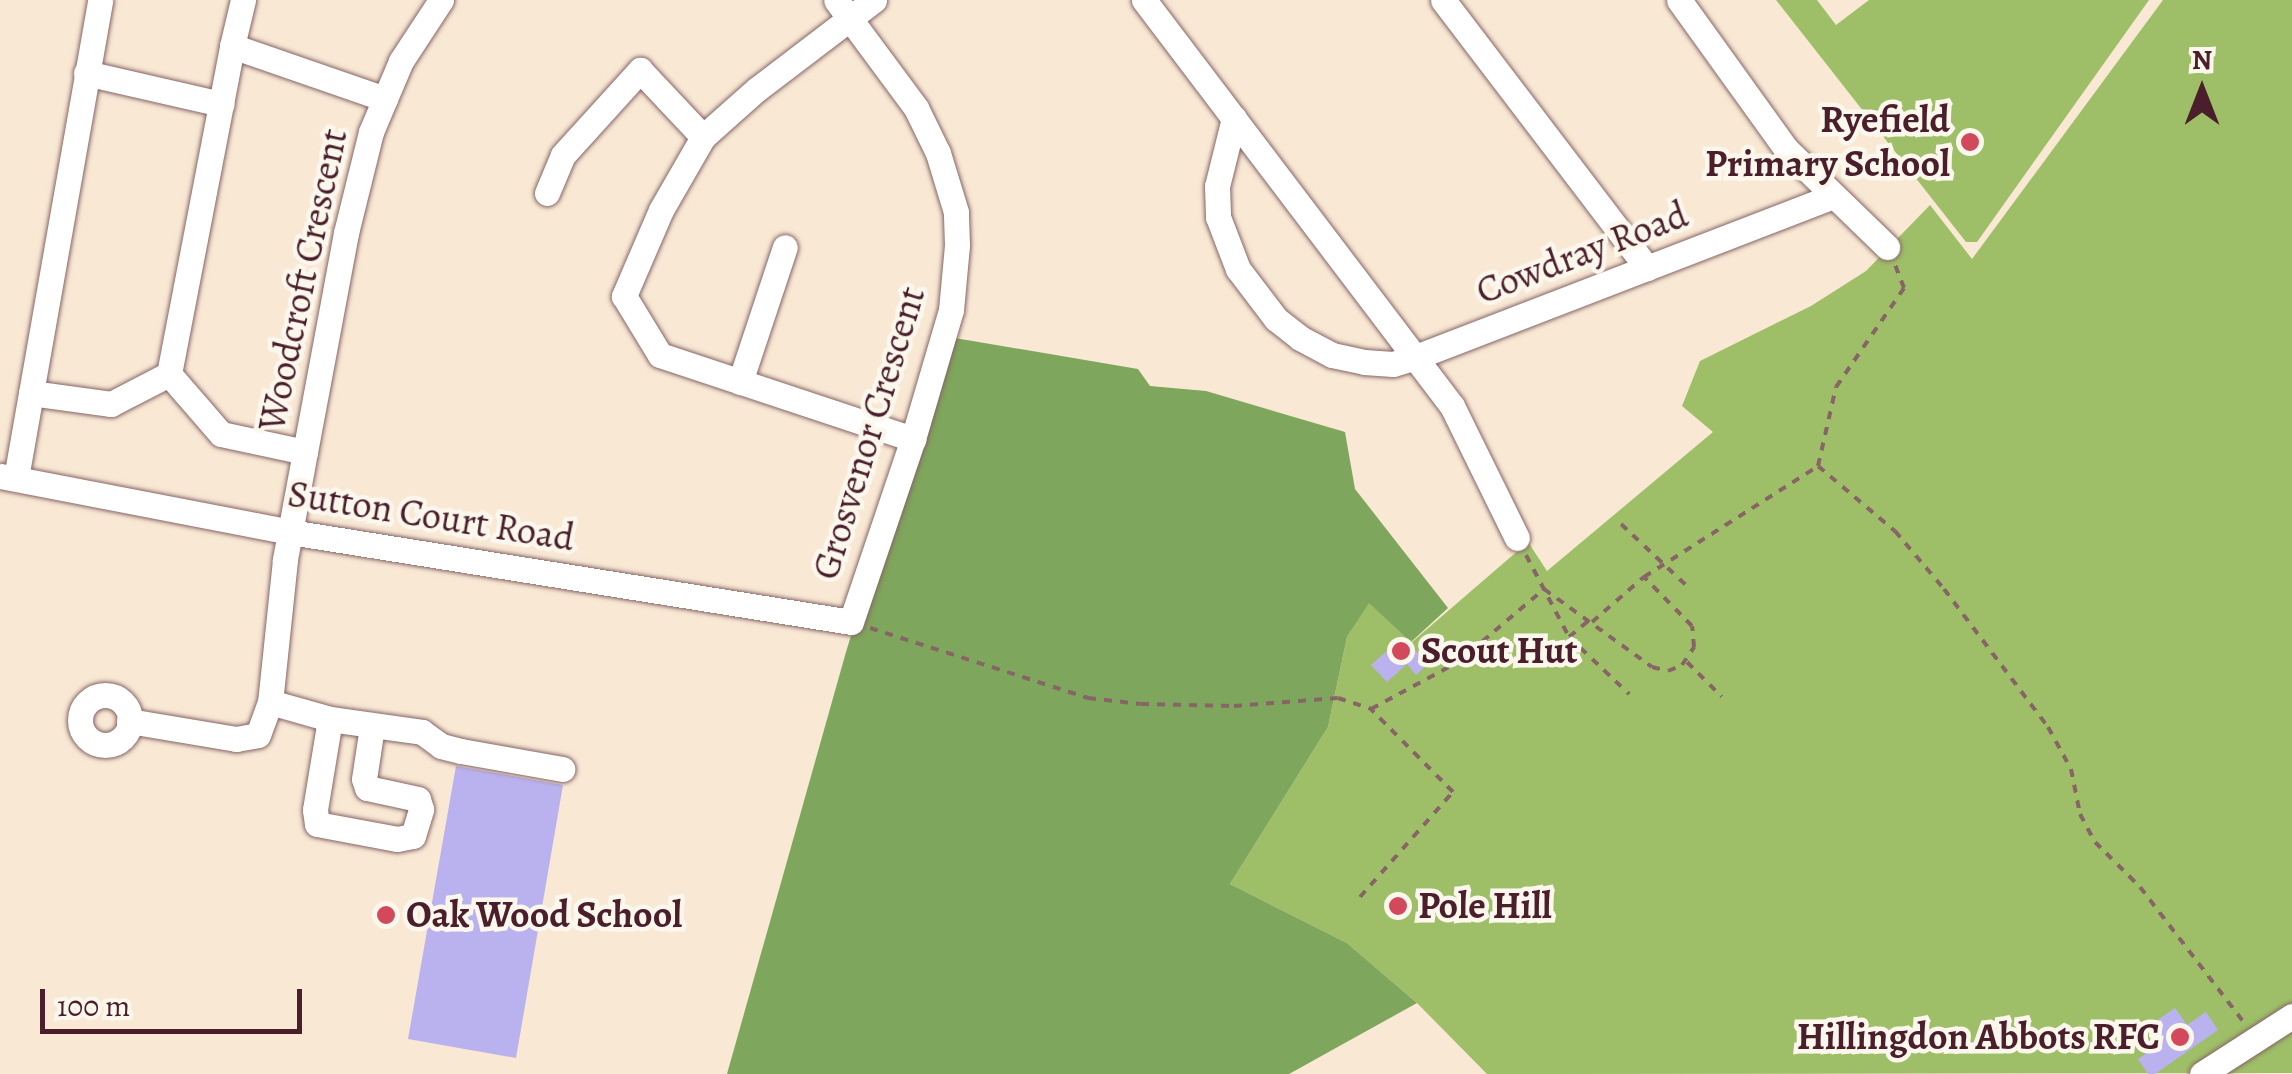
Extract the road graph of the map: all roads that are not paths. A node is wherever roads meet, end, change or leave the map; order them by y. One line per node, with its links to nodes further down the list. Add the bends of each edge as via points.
1 (100, 0): 10 (street)
2 (243, 0): 9 (street)
3 (441, 0): 11 (street, Woodcroft Crescent)
4 (874, 0): 8 (street)
5 (1144, 0): 13 (street)
6 (1443, 0): 19 (street)
7 (1679, 0): 16 (street, via 1786,149)
8 (843, 9): 14 (street); 24 (street, Grosvenor Crescent, via 916,108 956,212 951,310)
9 (232, 46): 11 (street); 12 (street)
10 (86, 72): 12 (street); 23 (street)
11 (385, 98): 25 (street, Woodcroft Crescent, via 346,233)
12 (221, 104): 21 (street)
13 (1234, 118): 20 (street); 20 (street, Cowdray Road, via 1222,155 1218,217 1225,244 1256,296 1300,338 1332,355 1393,364)
14 (703, 137): 15 (street, via 640,70 564,155); 22 (street, via 661,210 624,296 660,354)
15 (547, 193)
16 (1832, 197): 18 (street); 19 (street, Cowdray Road)
17 (785, 246): 22 (street)
18 (1887, 247)
19 (1648, 268): 20 (street, Cowdray Road)
20 (1416, 357): 28 (street, via 1452,406)
21 (168, 374): 23 (street, via 111,404); 25 (street, via 221,434)
22 (740, 382): 24 (street)
23 (30, 393): 26 (street)
24 (913, 439): 29 (street, Grosvenor Crescent)
25 (305, 452): 27 (street, Woodcroft Crescent)
26 (8, 477): 27 (street, Sutton Court Road)
27 (290, 532): 29 (street, Sutton Court Road); 30 (street, Woodcroft Crescent)
28 (1517, 538)
29 (850, 622)
30 (270, 702): 31 (street); 32 (street, via 258,735 236,739)
31 (330, 719): 33 (street); 33 (street, via 317,824 413,836 418,799 367,788)
32 (130, 721)
33 (372, 727): 34 (street, via 422,732 440,746)
34 (562, 769)
35 (2292, 1016): 36 (street)
36 (2202, 1074)

